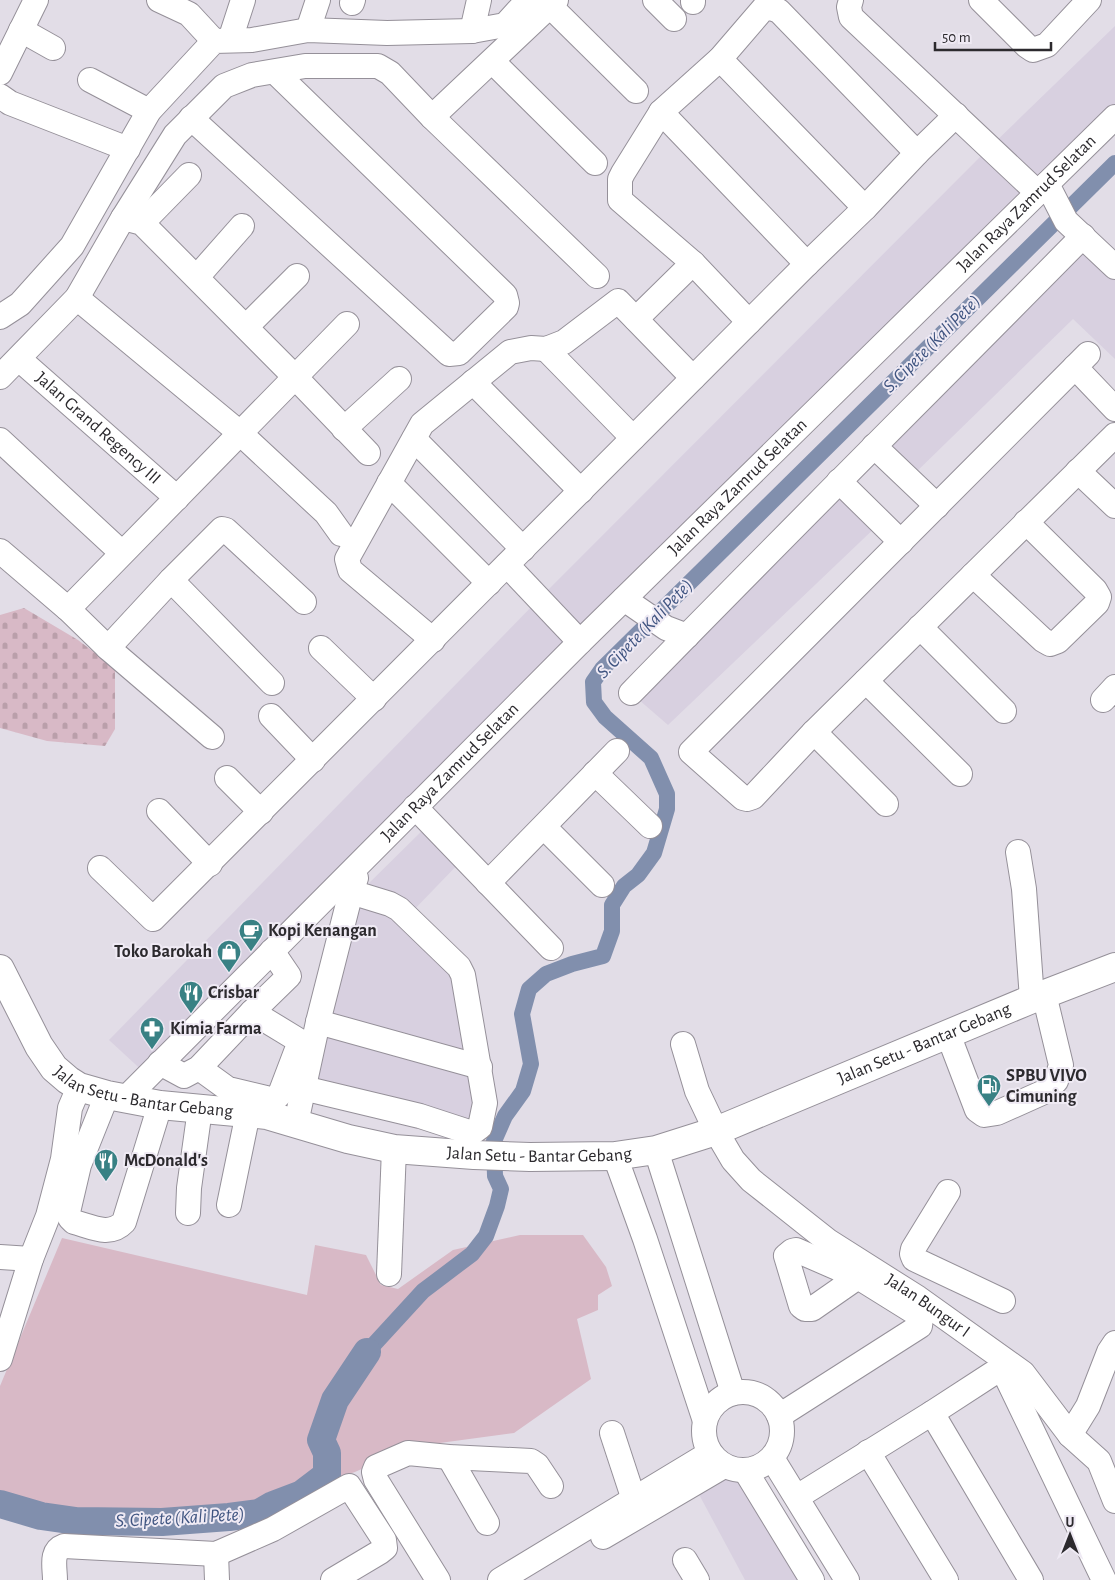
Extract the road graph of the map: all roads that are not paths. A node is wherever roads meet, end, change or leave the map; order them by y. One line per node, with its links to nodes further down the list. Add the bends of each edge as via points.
1 (36, 0): 12 (street)
2 (160, 0): 15 (street, via 189,14)
3 (318, 0): 13 (street)
4 (478, 0): 14 (street)
5 (655, 0): 11 (street)
6 (851, 0): 26 (street, via 851,17)
7 (981, 0): 8 (street, via 1033,50 1047,45)
8 (1087, 0)
9 (236, 2): 15 (street)
10 (545, 2): 14 (street, via 505,25); 18 (street); 22 (street)
11 (674, 19)
12 (21, 30): 16 (street); 20 (street)
13 (308, 30): 14 (street, via 387,33); 15 (street, via 252,40)
14 (472, 31)
15 (222, 40): 24 (street)
16 (53, 48)
17 (720, 59): 25 (street); 31 (street, via 763,9 779,11); 35 (street)
18 (492, 62): 29 (street); 32 (street)
19 (275, 72): 28 (street, via 252,75 224,86); 28 (street, via 505,295 506,307 459,353 449,354); 29 (street, via 305,66 378,66 390,73)
20 (0, 73)
21 (90, 80): 24 (street)
22 (636, 90)
23 (3, 106): 30 (street)
24 (149, 111): 30 (street)
25 (661, 112): 39 (street, via 623,173 620,200); 40 (street)
26 (956, 115): 31 (street); 34 (street, via 989,148)
27 (1115, 117): 34 (street, Jalan Raya Zamrud Selatan)
28 (191, 118): 36 (street, via 175,135)
29 (432, 118): 43 (street)
30 (128, 149): 46 (street, via 72,246 20,304)
31 (917, 153): 35 (street)
32 (595, 163)
33 (189, 175): 36 (street)
34 (1045, 189): 38 (street); 84 (street, Jalan Raya Zamrud Selatan)
35 (865, 208): 40 (street)
36 (132, 220): 44 (street); 45 (street)
37 (242, 226): 44 (street)
38 (1074, 228): 41 (street); 65 (street)
39 (693, 262): 47 (street); 48 (street)
40 (807, 264): 48 (street)
41 (1115, 267)
42 (297, 276): 50 (street)
43 (597, 276)
44 (196, 277): 50 (street)
45 (77, 298): 52 (street); 60 (street)
46 (0, 318)
47 (636, 320): 51 (street, via 618,301 564,342); 55 (street)
48 (748, 322): 55 (street)
49 (347, 324): 54 (street)
50 (246, 327): 54 (street)
51 (546, 349): 57 (street, via 510,352); 62 (street)
52 (19, 359): 53 (street); 71 (street, Jalan Grand Regency III)
53 (0, 377)
54 (295, 377): 59 (street); 60 (street)
55 (693, 378): 62 (street)
56 (399, 379): 59 (street)
57 (473, 382): 63 (street, via 422,424); 70 (street)
58 (1115, 409): 72 (street, via 1081,361)
59 (344, 429): 66 (street)
60 (240, 433): 71 (street); 75 (street, via 326,513)
61 (1115, 434): 67 (street)
62 (633, 438): 70 (street)
63 (414, 439): 69 (street); 79 (street)
64 (0, 440): 78 (street)
65 (874, 446): 68 (street); 72 (street)
66 (368, 453)
67 (1078, 471): 73 (street); 74 (street)
68 (839, 481): 76 (street); 88 (street)
69 (389, 483): 82 (street); 89 (street, via 347,559 350,570)
70 (580, 491): 79 (street)
71 (177, 498): 78 (street)
72 (937, 506): 76 (street)
73 (1115, 506)
74 (1026, 522): 80 (street); 85 (street)
75 (341, 534)
76 (901, 542): 99 (street, via 684,746 743,798 750,798)
77 (0, 551): 86 (street)
78 (122, 553): 86 (street)
79 (515, 557): 82 (street); 90 (street)
80 (973, 575): 85 (street, via 1050,644 1058,641 1097,603); 87 (street)
81 (171, 580): 83 (street, via 224,529); 91 (street); 94 (street)
82 (489, 583): 89 (street)
83 (304, 602)
84 (631, 604): 88 (street); 90 (street, Jalan Raya Zamrud Selatan)
85 (1107, 604)
86 (68, 609): 91 (street)
87 (920, 627): 93 (street); 97 (street)
88 (676, 632): 95 (street)
89 (432, 640): 96 (street)
90 (580, 642): 107 (street, Jalan Raya Zamrud Selatan)
91 (108, 648): 100 (street)
92 (321, 648): 96 (street)
93 (866, 681): 99 (street); 104 (street)
94 (272, 683)
95 (631, 693)
96 (374, 699): 102 (street)
97 (1004, 712)
98 (272, 716): 102 (street)
99 (814, 732): 106 (street)
100 (212, 737)
101 (617, 752): 103 (street)
102 (313, 760): 109 (street)
103 (595, 774): 110 (street); 111 (street)
104 (960, 774)
105 (227, 778): 109 (street)
106 (886, 804)
107 (415, 807): 113 (street, Jalan Raya Zamrud Selatan); 116 (street)
108 (159, 811): 114 (street)
109 (262, 812): 114 (street)
110 (650, 826)
111 (544, 827): 116 (street); 117 (street)
112 (1018, 852): 123 (street)
113 (364, 858): 118 (street, Jalan Raya Zamrud Selatan); 120 (street, Jalan Raya Zamrud Selatan)
114 (210, 864): 115 (street, via 153,919)
115 (100, 868)
116 (488, 883): 119 (street)
117 (602, 885)
118 (351, 892): 125 (street, Jalan Raya Zamrud Selatan); 129 (street, via 399,909 460,967)
119 (551, 948)
120 (272, 951): 124 (street, via 289,976); 128 (street, Jalan Raya Zamrud Selatan)
121 (1115, 967): 123 (main road, Jalan Setu - Bantar Gebang)
122 (0, 969): 131 (main road, Jalan Setu - Bantar Gebang, via 39,1046 54,1068)
123 (1038, 996): 126 (main road, Jalan Setu - Bantar Gebang); 126 (street, via 1061,1065 1056,1081 1044,1092 997,1113 984,1116 977,1110)
124 (252, 1012): 130 (street); 135 (street, via 294,1036 299,1044 276,1098)
125 (318, 1022): 129 (street); 132 (street, Jalan Raya Zamrud Selatan)
126 (948, 1034): 138 (main road, Jalan Setu - Bantar Gebang)
127 (683, 1044): 138 (street, Jalan Bungur I, via 697,1091)
128 (160, 1064): 130 (street, via 184,1076); 133 (street, Jalan Raya Zamrud Selatan)
129 (480, 1066): 136 (street, via 485,1103 477,1131 472,1134)
130 (199, 1068): 135 (street)
131 (79, 1087): 133 (main road, Jalan Setu - Bantar Gebang); 146 (street, via 70,1108 63,1159 48,1216)
132 (303, 1088): 136 (street); 137 (street, Jalan Raya Zamrud Selatan)
133 (116, 1097): 134 (main road, Jalan Setu - Bantar Gebang); 134 (street, via 78,1165 68,1212 74,1222 108,1231 124,1222)
134 (160, 1105): 135 (main road, Jalan Setu - Bantar Gebang)
135 (225, 1106): 137 (main road, Jalan Setu - Bantar Gebang); 143 (street); 144 (street, via 189,1188)
136 (420, 1116): 139 (street)
137 (296, 1123): 139 (main road, Jalan Setu - Bantar Gebang, via 348,1139)
138 (716, 1131): 140 (main road, Jalan Setu - Bantar Gebang); 151 (street, Jalan Bungur I, via 733,1160 751,1180 828,1241)
139 (404, 1149): 141 (main road, Jalan Setu - Bantar Gebang, via 474,1156); 147 (street)
140 (656, 1150): 141 (main road, Jalan Setu - Bantar Gebang); 154 (street)
141 (615, 1156): 157 (street)
142 (948, 1192): 149 (street, via 912,1254 914,1259)
143 (229, 1205)
144 (188, 1213)
145 (0, 1256): 146 (street)
146 (31, 1259): 153 (street)
147 (389, 1274)
148 (858, 1277): 156 (street, via 919,1315 920,1326)
149 (963, 1282): 150 (street); 151 (street)
150 (1003, 1301)
151 (933, 1309): 159 (street, Jalan Bungur I, via 1023,1373)
152 (1115, 1343): 159 (street, via 1088,1406)
153 (0, 1360)
154 (733, 1393): 156 (street, via 754,1393 765,1398); 157 (street, via 710,1409)
155 (932, 1413): 160 (street); 182 (street); 183 (street, via 992,1374 999,1372 1006,1376)
156 (779, 1416): 162 (street, via 782,1438)
157 (705, 1421): 164 (street, via 704,1437)
158 (612, 1433): 167 (street)
159 (1070, 1436): 163 (street, Jalan Bungur I)
160 (868, 1452): 166 (street); 181 (street)
161 (450, 1458): 165 (street, via 531,1461); 169 (street); 175 (street, via 404,1454 376,1467 374,1472)
162 (772, 1458): 164 (street, via 755,1469); 166 (street)
163 (1107, 1458): 168 (street, Jalan Bungur I)
164 (726, 1463): 167 (street); 177 (street); 179 (street)
165 (550, 1486)
166 (797, 1497): 180 (street)
167 (634, 1500): 176 (street)
168 (1115, 1501)
169 (487, 1523)
170 (216, 1554): 172 (street, via 64,1546 54,1555); 173 (street); 174 (street, via 274,1529 349,1486 384,1540 385,1548)
171 (685, 1560): 178 (street)
172 (55, 1580)
173 (217, 1580)
174 (333, 1580)
175 (438, 1580)
176 (500, 1580)
177 (531, 1580)
178 (697, 1580)
179 (812, 1580)
180 (847, 1580)
181 (946, 1580)
182 (1031, 1580)
183 (1104, 1580)

